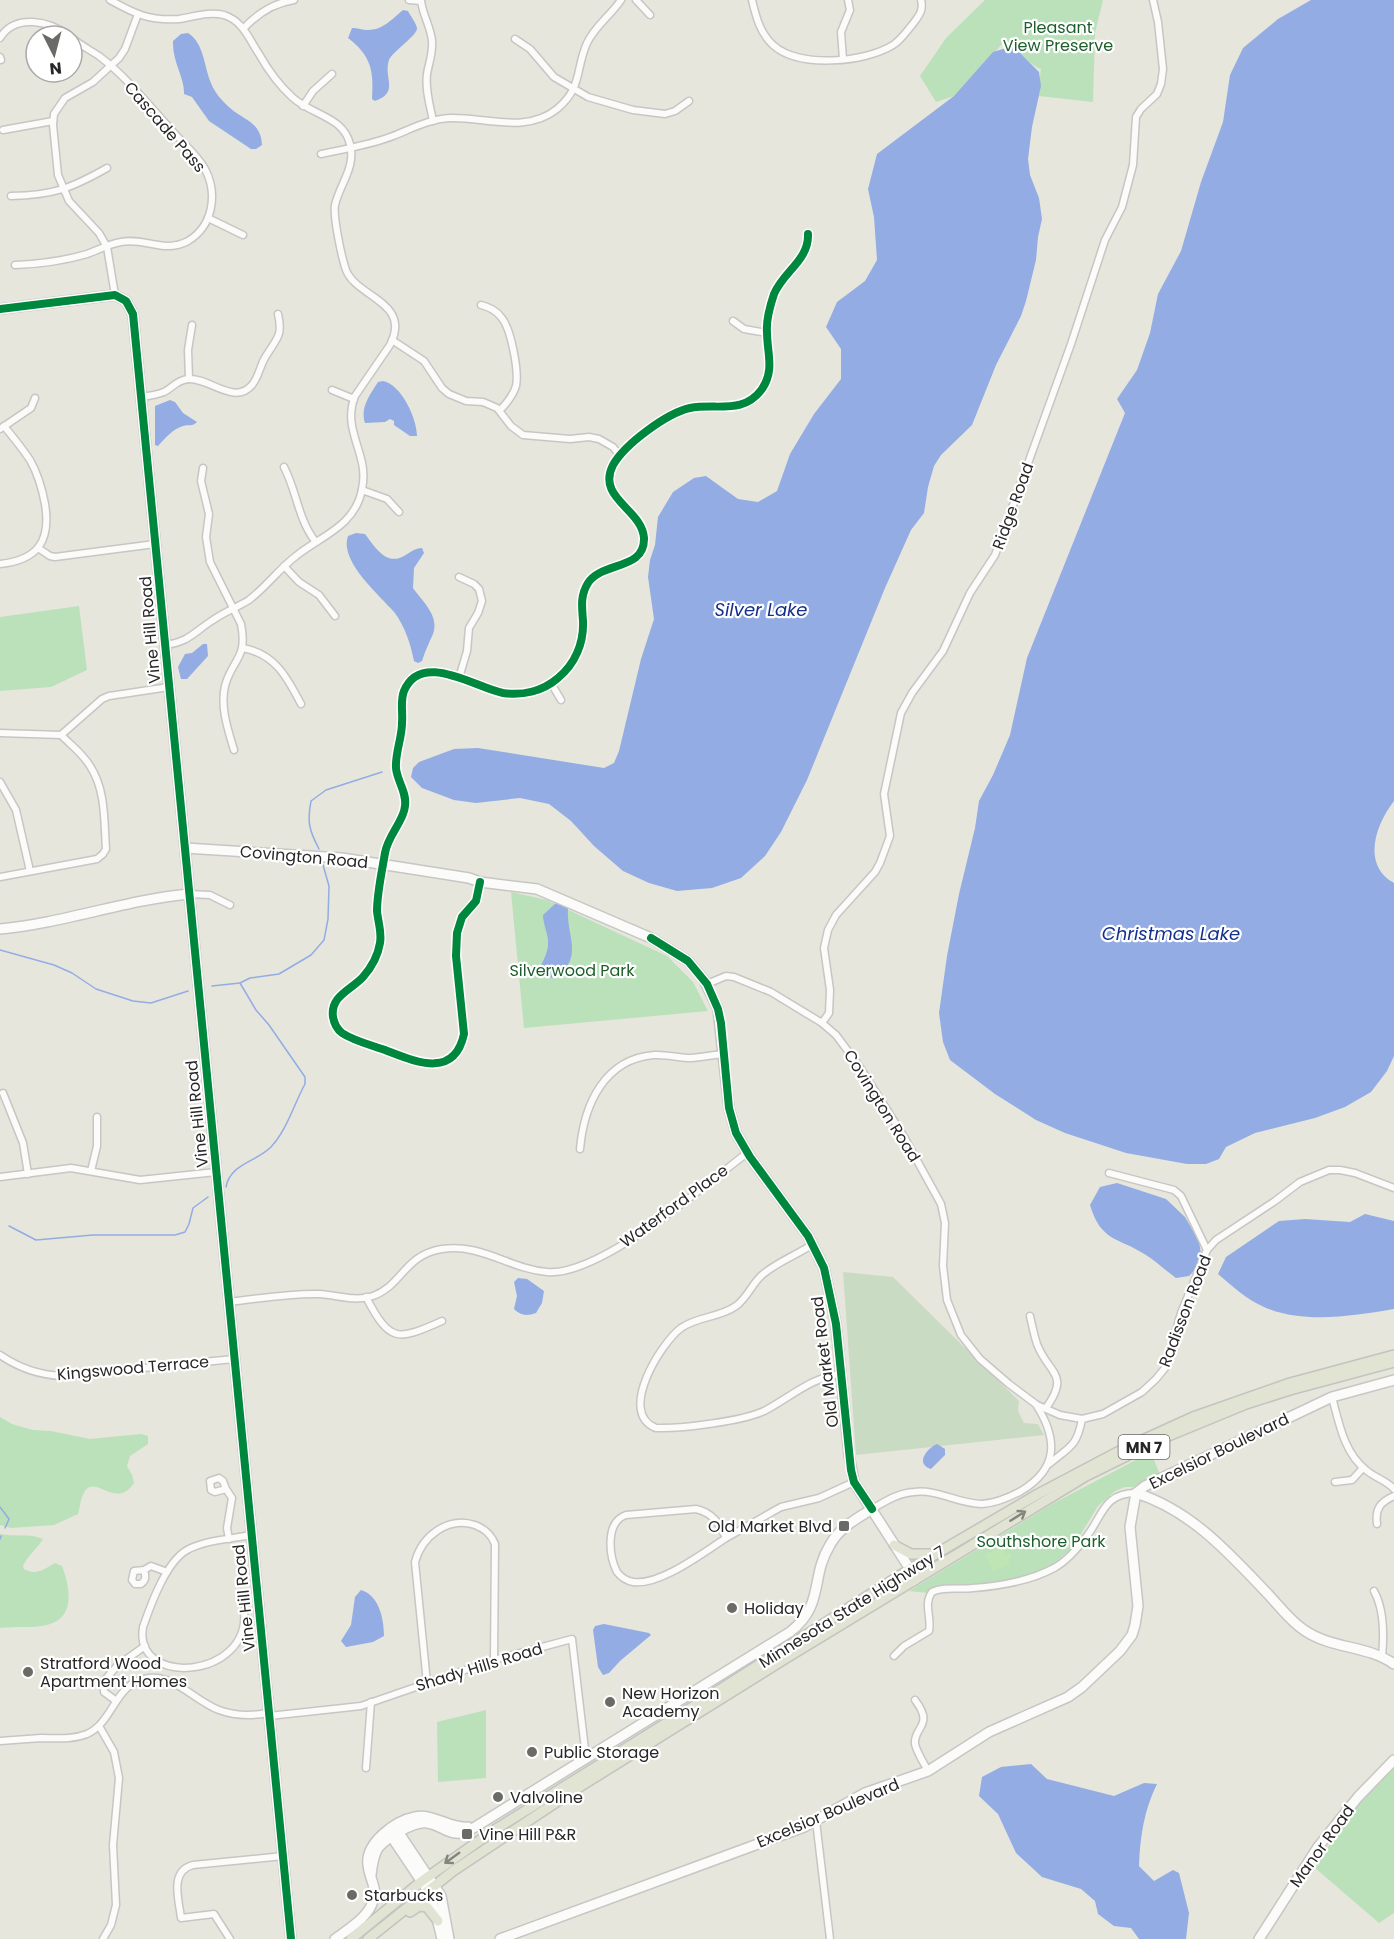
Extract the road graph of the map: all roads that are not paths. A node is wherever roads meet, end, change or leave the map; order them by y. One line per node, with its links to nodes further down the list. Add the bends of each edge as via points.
1 (110, 0): 11 (street)
2 (294, 0): 14 (street, via 254,17)
3 (409, 0): 10 (street)
4 (621, 0): 21 (street, via 586,45)
5 (636, 0): 12 (street)
6 (752, 0): 18 (street, via 765,36 782,52 810,61)
7 (848, 0): 18 (street, via 850,10 841,32)
8 (921, 0): 18 (street, via 921,13 892,46)
9 (1153, 0): 85 (street, Ridge Road, via 1161,84 1136,117 1132,165 1122,207 1105,240 995,555 970,593 943,651 901,713 884,794 890,836 875,872 836,915 828,930 824,948 829,1013)
10 (421, 1): 24 (street, via 432,39 427,95)
11 (138, 14): 14 (street, via 160,19 222,14); 19 (street, via 126,50)
12 (650, 15)
13 (44, 24): 15 (street, Cascade Pass, via 16,24)
14 (244, 28): 23 (street, via 273,76)
15 (0, 38)
16 (515, 39): 21 (street, via 530,49 554,77)
17 (84, 47): 19 (street, Cascade Pass)
18 (843, 59)
19 (112, 67): 25 (street, via 65,98 58,105); 32 (street, Cascade Pass, via 204,167 212,196)
20 (332, 74): 23 (street)
21 (574, 90): 22 (street, via 633,110 665,114); 24 (street, via 556,110 531,121)
22 (689, 101)
23 (303, 106): 27 (street, via 336,122)
24 (434, 121): 27 (street)
25 (53, 122): 26 (street); 30 (street, via 57,175)
26 (3, 130)
27 (351, 148): 28 (street); 44 (street, via 351,163 335,207 344,264 350,278 392,314)
28 (321, 154)
29 (107, 168): 30 (street)
30 (63, 190): 31 (street); 35 (street)
31 (11, 196)
32 (208, 218): 34 (street); 35 (street, via 199,232 174,246 126,241)
33 (808, 234): 43 (street, via 803,257 775,294)
34 (243, 235)
35 (107, 247): 36 (street, via 46,264); 37 (street)
36 (15, 265)
37 (115, 295): 39 (street); 47 (street, Vine Hill Road, via 126,301 133,314)
38 (481, 305): 50 (street, via 495,311 505,322 516,366 513,395)
39 (0, 309)
40 (278, 314): 45 (street, via 277,342 246,391 234,393)
41 (733, 321): 43 (street, via 751,332)
42 (192, 325): 45 (street)
43 (767, 333): 52 (street, via 769,373 755,397 739,406 695,407 672,414)
44 (392, 340): 49 (street); 50 (street, via 424,361 449,394)
45 (189, 379): 47 (street, via 158,394)
46 (332, 390): 49 (street)
47 (141, 397): 58 (street, Vine Hill Road)
48 (35, 398): 51 (street, via 31,408)
49 (354, 399): 55 (street, via 350,424 363,465)
50 (500, 410): 52 (street, via 523,435 599,439)
51 (2, 428): 59 (street, via 30,460 43,492 47,525)
52 (620, 456): 68 (street, via 610,474 611,490 641,526 643,547 635,559 605,569 591,579 581,603 580,647 568,669)
53 (284, 467): 57 (street, via 295,489 304,524)
54 (203, 468): 63 (street, via 201,481 209,514 207,550 214,573)
55 (362, 490): 56 (street, via 387,499); 57 (street, via 347,520)
56 (399, 512)
57 (315, 541): 61 (street)
58 (155, 544): 59 (street, via 55,557); 65 (street, Vine Hill Road)
59 (38, 548): 60 (street, via 26,558)
60 (0, 564)
61 (284, 566): 63 (street, via 249,599); 64 (street, via 299,582 320,595)
62 (459, 577): 67 (street, via 479,589 482,601 469,628)
63 (233, 608): 65 (street, via 189,639); 66 (street, via 241,624)
64 (335, 616)
65 (165, 645): 69 (street, Vine Hill Road)
66 (243, 648): 71 (street, via 260,652 282,669); 74 (street, via 228,677 224,695)
67 (459, 678): 68 (street, via 514,694 538,690); 77 (street, via 428,672 413,678 404,692 396,768 405,807 387,843)
68 (551, 683): 70 (street)
69 (169, 687): 73 (street, via 102,699); 76 (street, Vine Hill Road)
70 (561, 700)
71 (302, 704)
72 (0, 733): 73 (street)
73 (61, 735): 78 (street, via 96,777 106,849 98,859)
74 (234, 750)
75 (0, 782): 78 (street, via 16,810)
76 (185, 848): 77 (street, Covington Road, via 342,858); 81 (street, Vine Hill Road)
77 (384, 865): 80 (street, Covington Road); 80 (street, via 377,912 380,947 363,977 334,1003 333,1017 344,1034 427,1064 444,1062 462,1043 457,933 462,917 476,901)
78 (30, 872): 79 (street)
79 (0, 877)
80 (480, 882): 84 (street, Covington Road, via 537,889 651,938 688,960)
81 (189, 894): 82 (street, via 210,895); 83 (street); 92 (street, Vine Hill Road)
82 (230, 905)
83 (0, 929)
84 (707, 984): 85 (street, Covington Road, via 734,976 771,992); 86 (street, Old Market Road, via 718,1009)
85 (822, 1023): 110 (street, Covington Road, via 859,1066 941,1204 947,1300 961,1335 980,1359)
86 (724, 1054): 89 (street, via 692,1058 645,1056 621,1065 596,1091 582,1130); 90 (street, Old Market Road, via 731,1120)
87 (3, 1093): 94 (street, via 23,1143)
88 (97, 1117): 91 (street, via 98,1137)
89 (580, 1149)
90 (747, 1153): 97 (street, Old Market Road); 99 (street, Waterford Place, via 628,1243 572,1270 539,1272 473,1249 442,1249 415,1259 385,1290)
91 (91, 1171): 92 (street, via 128,1180); 94 (street, via 71,1168)
92 (216, 1172): 100 (street, Vine Hill Road)
93 (1109, 1173): 98 (street, via 1174,1190 1181,1196)
94 (28, 1174): 95 (street)
95 (0, 1177)
96 (1394, 1188): 98 (street, Radisson Road, via 1355,1173 1329,1170 1313,1175)
97 (813, 1244): 107 (street, Old Market Road, via 829,1284); 107 (street, via 763,1274 737,1305 690,1323 673,1336 643,1382 642,1411 646,1422 656,1428 735,1420 765,1410 821,1378)
98 (1207, 1250): 112 (street, Radisson Road, via 1181,1313 1165,1368 1128,1401)
99 (366, 1298): 100 (street, via 320,1294); 102 (street, via 382,1325 394,1333 408,1335)
100 (228, 1302): 105 (street, Vine Hill Road)
101 (1030, 1316): 111 (street, via 1037,1345 1058,1378 1056,1394)
102 (442, 1321)
103 (0, 1355): 105 (street, Kingswood Terrace, via 24,1369 49,1376)
104 (1394, 1355): 127 (main road, Minnesota State Highway 7 / MN 7, via 1290,1383 1192,1417 1084,1468)
105 (234, 1359): 123 (street, Vine Hill Road)
106 (1394, 1362): 131 (main road, Minnesota State Highway 7 / MN 7, one-way to 106, via 1086,1476 1161,1439 1257,1401)
107 (841, 1374): 115 (street, Old Market Road)
108 (1394, 1380): 109 (street, Excelsior Boulevard)
109 (1332, 1397): 114 (street, via 1347,1445); 119 (street, Excelsior Boulevard)
110 (1037, 1405): 111 (street); 113 (street, via 1051,1437)
111 (1046, 1408): 112 (street)
112 (1082, 1419): 113 (street, via 1079,1436 1072,1446)
113 (1048, 1466): 121 (street, via 1024,1489 995,1502 971,1503 917,1491)
114 (1363, 1468): 116 (street, via 1352,1480); 118 (street)
115 (854, 1482): 121 (street, Old Market Road); 124 (street, via 819,1498 781,1507)
116 (1335, 1482)
117 (226, 1489): 125 (street, via 232,1501)
118 (1394, 1489)
119 (1136, 1493): 135 (street, via 1123,1493 1104,1506 1088,1535 1055,1567 1015,1582 932,1592 927,1603 929,1631); 136 (street, via 1155,1499 1198,1526 1310,1634); 149 (street, Excelsior Boulevard, via 1130,1527 1138,1606 1126,1644 1068,1697 989,1732)
120 (1394, 1496): 122 (street, via 1380,1504)
121 (872, 1509): 126 (street, Old Market Road); 146 (street, via 847,1526 830,1545 812,1607 795,1629)
122 (1377, 1524)
123 (251, 1535): 125 (street); 143 (street, Vine Hill Road)
124 (726, 1538): 124 (street, via 651,1580 627,1580 614,1567 611,1530 616,1520 626,1515 696,1509 710,1514)
125 (229, 1539): 130 (street, via 186,1551)
126 (894, 1545): 127 (main road, via 916,1555); 128 (street, Old Market Road)
127 (943, 1550): 128 (main road, Minnesota State Highway 7 / MN 7)
128 (910, 1569): 131 (street, Old Market Road); 156 (main road, Minnesota State Highway 7 / MN 7, one-way to 156, via 496,1828)
129 (144, 1570): 130 (street, via 151,1566)
130 (167, 1572): 134 (street, via 143,1627)
131 (915, 1580): 157 (main road, Minnesota State Highway 7 / MN 7, via 573,1791)
132 (1374, 1590): 136 (street, via 1382,1626)
133 (244, 1611): 134 (street, via 237,1641 206,1666 186,1669 167,1665)
134 (145, 1646): 140 (street, via 117,1666 103,1682 104,1692)
135 (894, 1656)
136 (1382, 1656): 138 (street)
137 (494, 1660): 139 (street, Shady Hills Road); 139 (street, via 495,1544 483,1528 452,1523 427,1540 415,1562); 146 (street, Shady Hills Road, via 572,1639)
138 (1394, 1664)
139 (427, 1683): 142 (street, Shady Hills Road)
140 (115, 1700): 143 (street, Shady Hills Road, via 131,1684 158,1678 219,1710); 144 (street, Shady Hills Road)
141 (915, 1700): 149 (street, via 922,1708 923,1718 915,1745)
142 (371, 1702): 143 (street, Shady Hills Road, via 350,1708); 148 (street)
143 (269, 1715): 153 (street, Vine Hill Road)
144 (99, 1726): 145 (street, via 70,1738); 159 (street, via 114,1752 119,1778 113,1845 116,1905)
145 (0, 1741)
146 (586, 1758): 151 (street, via 473,1826 460,1828 421,1816 411,1818)
147 (1394, 1760): 169 (street, Manor Road, via 1318,1847)
148 (366, 1768)
149 (928, 1770): 150 (street, Excelsior Boulevard, via 866,1793)
150 (816, 1821): 167 (street, Excelsior Boulevard); 168 (street)
151 (394, 1832): 152 (street); 154 (street); 155 (street, via 376,1840 369,1851); 156 (street)
152 (403, 1854): 154 (street, via 391,1847); 156 (street)
153 (283, 1856): 160 (street, via 193,1865 179,1873 181,1918 214,1914); 161 (street, Vine Hill Road)
154 (374, 1856): 155 (street)
155 (371, 1875): 162 (street, via 375,1892 371,1906)
156 (425, 1879): 157 (street); 163 (main road, Minnesota State Highway 7 / MN 7)
157 (432, 1888): 158 (street); 164 (main road, Minnesota State Highway 7 / MN 7); 166 (street, via 443,1900)
158 (438, 1921): 164 (main road, via 429,1908 419,1906 380,1936); 165 (street)
159 (104, 1939)
160 (230, 1939)
161 (291, 1939)
162 (335, 1939)
163 (351, 1939)
164 (370, 1939)
165 (441, 1939)
166 (449, 1939)
167 (500, 1939)
168 (830, 1939)
169 (1258, 1939)

